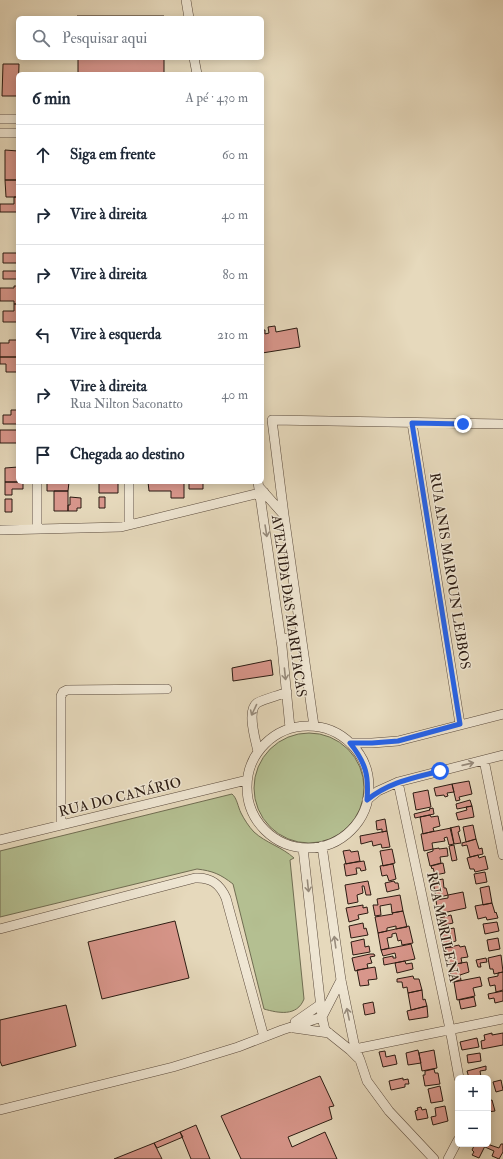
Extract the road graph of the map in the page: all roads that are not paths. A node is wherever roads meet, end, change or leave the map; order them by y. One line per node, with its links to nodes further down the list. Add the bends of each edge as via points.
1 (186, 0): 2 (street)
2 (188, 16)
3 (194, 60): 4 (street)
4 (197, 72)
5 (0, 119): 6 (street)
6 (16, 119)
7 (0, 133): 8 (street)
8 (16, 133)
9 (412, 423): 10 (street); 14 (street, AVENIDA DAS MARITACAS, via 272,420); 23 (street, RUA ANIS MAROUN LEBBOS)
10 (503, 425)
11 (36, 484): 16 (street)
12 (129, 484): 15 (street)
13 (260, 488): 14 (street, AVENIDA DAS MARITACAS); 15 (street); 19 (street, AVENIDA DAS MARITACAS, one-way to 19)
14 (284, 515): 18 (street, AVENIDA DAS MARITACAS)
15 (129, 526): 16 (street)
16 (37, 529): 17 (street)
17 (0, 530)
18 (301, 636): 19 (street); 24 (street, AVENIDA DAS MARITACAS)
19 (281, 639): 21 (street, AVENIDA DAS MARITACAS, one-way to 21)
20 (167, 689): 33 (street, via 63,692)
21 (287, 692): 25 (street, AVENIDA DAS MARITACAS); 27 (street, one-way to 27, via 257,704 253,709 251,716)
22 (503, 714): 23 (street)
23 (460, 724): 26 (street, via 398,741)
24 (314, 726): 25 (street); 26 (street, via 339,734)
25 (290, 728): 27 (street, via 272,737)
26 (350, 743): 32 (street, via 360,755 366,770)
27 (258, 752): 30 (street)
28 (503, 755): 29 (street)
29 (484, 760): 31 (street, one-way to 29); 37 (street)
30 (247, 780): 33 (street, RUA DO CANÁRIO); 36 (street, via 251,808 266,831 283,842)
31 (398, 782): 32 (street, via 378,791); 44 (street, RUA MARILENA)
32 (367, 800): 35 (street, via 354,826 343,836)
33 (61, 825): 34 (street, RUA DO CANÁRIO)
34 (0, 840)
35 (322, 846): 36 (street); 39 (street, one-way to 35)
36 (303, 848): 40 (street, one-way to 40)
37 (503, 855)
38 (0, 929): 46 (street, via 195,878 210,880 219,885 226,898)
39 (341, 980): 41 (street); 47 (street, one-way to 39)
40 (321, 1004): 41 (street); 43 (street)
41 (322, 1017): 43 (street); 45 (street)
42 (503, 1018): 44 (street)
43 (286, 1028): 45 (street); 46 (street)
44 (450, 1029): 47 (street); 48 (street, RUA MARILENA)
45 (329, 1033): 47 (street)
46 (264, 1037): 49 (street, via 173,1067)
47 (353, 1049): 51 (street, via 367,1080 389,1110)
48 (458, 1075)
49 (0, 1110)
50 (455, 1146): 52 (street)
51 (434, 1159)
52 (448, 1159)

